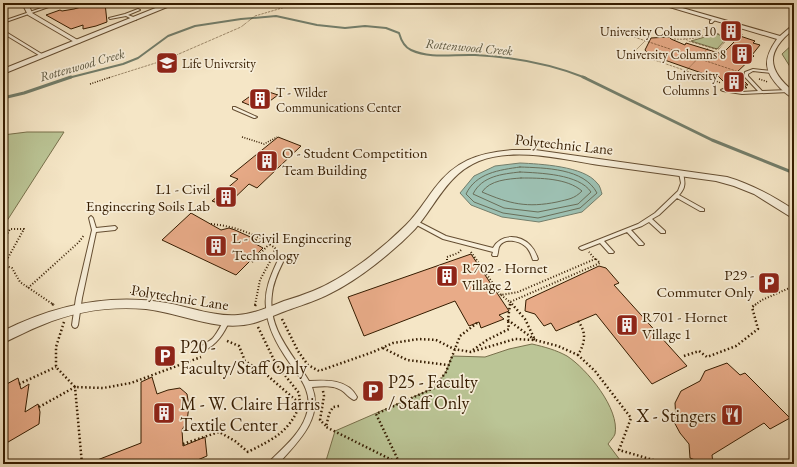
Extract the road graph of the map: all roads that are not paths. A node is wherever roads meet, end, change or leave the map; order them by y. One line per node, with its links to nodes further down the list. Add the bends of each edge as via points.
1 (25, 3): 6 (street)
2 (59, 3): 6 (lane)
3 (174, 3): 9 (street)
4 (659, 3): 13 (street)
5 (139, 10): 7 (lane)
6 (30, 14): 10 (lane); 14 (street)
7 (126, 15): 8 (lane); 9 (lane)
8 (110, 18)
9 (135, 19): 14 (street)
10 (3, 22)
11 (794, 26): 13 (street)
12 (3, 30): 15 (lane)
13 (781, 38): 17 (street, via 768,60)
14 (78, 42): 15 (street)
15 (43, 56): 16 (street)
16 (3, 72)
17 (772, 72): 19 (lane, via 753,70 745,74); 20 (street)
18 (723, 90): 19 (lane)
19 (761, 92): 20 (lane)
20 (791, 94)
21 (234, 108): 22 (lane)
22 (255, 117)
23 (681, 173): 24 (lane, via 682,187); 26 (street, Polytechnic Lane, via 723,179 748,187 767,196); 29 (street, Polytechnic Lane, via 530,153 494,154 469,162 452,174)
24 (677, 196): 25 (lane); 28 (lane)
25 (702, 210)
26 (794, 215)
27 (91, 218): 31 (lane)
28 (649, 219): 32 (lane); 33 (lane)
29 (415, 222): 38 (lane, via 445,238 495,253 496,246 502,241 516,239 530,246); 41 (street, Polytechnic Lane, via 392,243 333,287)
30 (115, 228): 31 (lane)
31 (94, 230): 40 (lane)
32 (628, 230): 34 (lane); 35 (lane)
33 (663, 232)
34 (601, 241): 36 (lane); 37 (lane)
35 (641, 244)
36 (583, 247)
37 (611, 252)
38 (535, 259)
39 (280, 262): 41 (lane, via 270,289)
40 (78, 308): 42 (street, Polytechnic Lane, via 120,303 139,304); 43 (lane); 44 (street, Polytechnic Lane, via 39,320)
41 (270, 317): 42 (street, Polytechnic Lane); 46 (lane, via 278,340)
42 (227, 320): 45 (lane, via 218,337)
43 (75, 325)
44 (3, 337)
45 (203, 348)
46 (308, 384): 47 (lane, via 329,383 345,387); 48 (lane, via 313,398 309,418 301,434)
47 (354, 398)
48 (273, 464)

